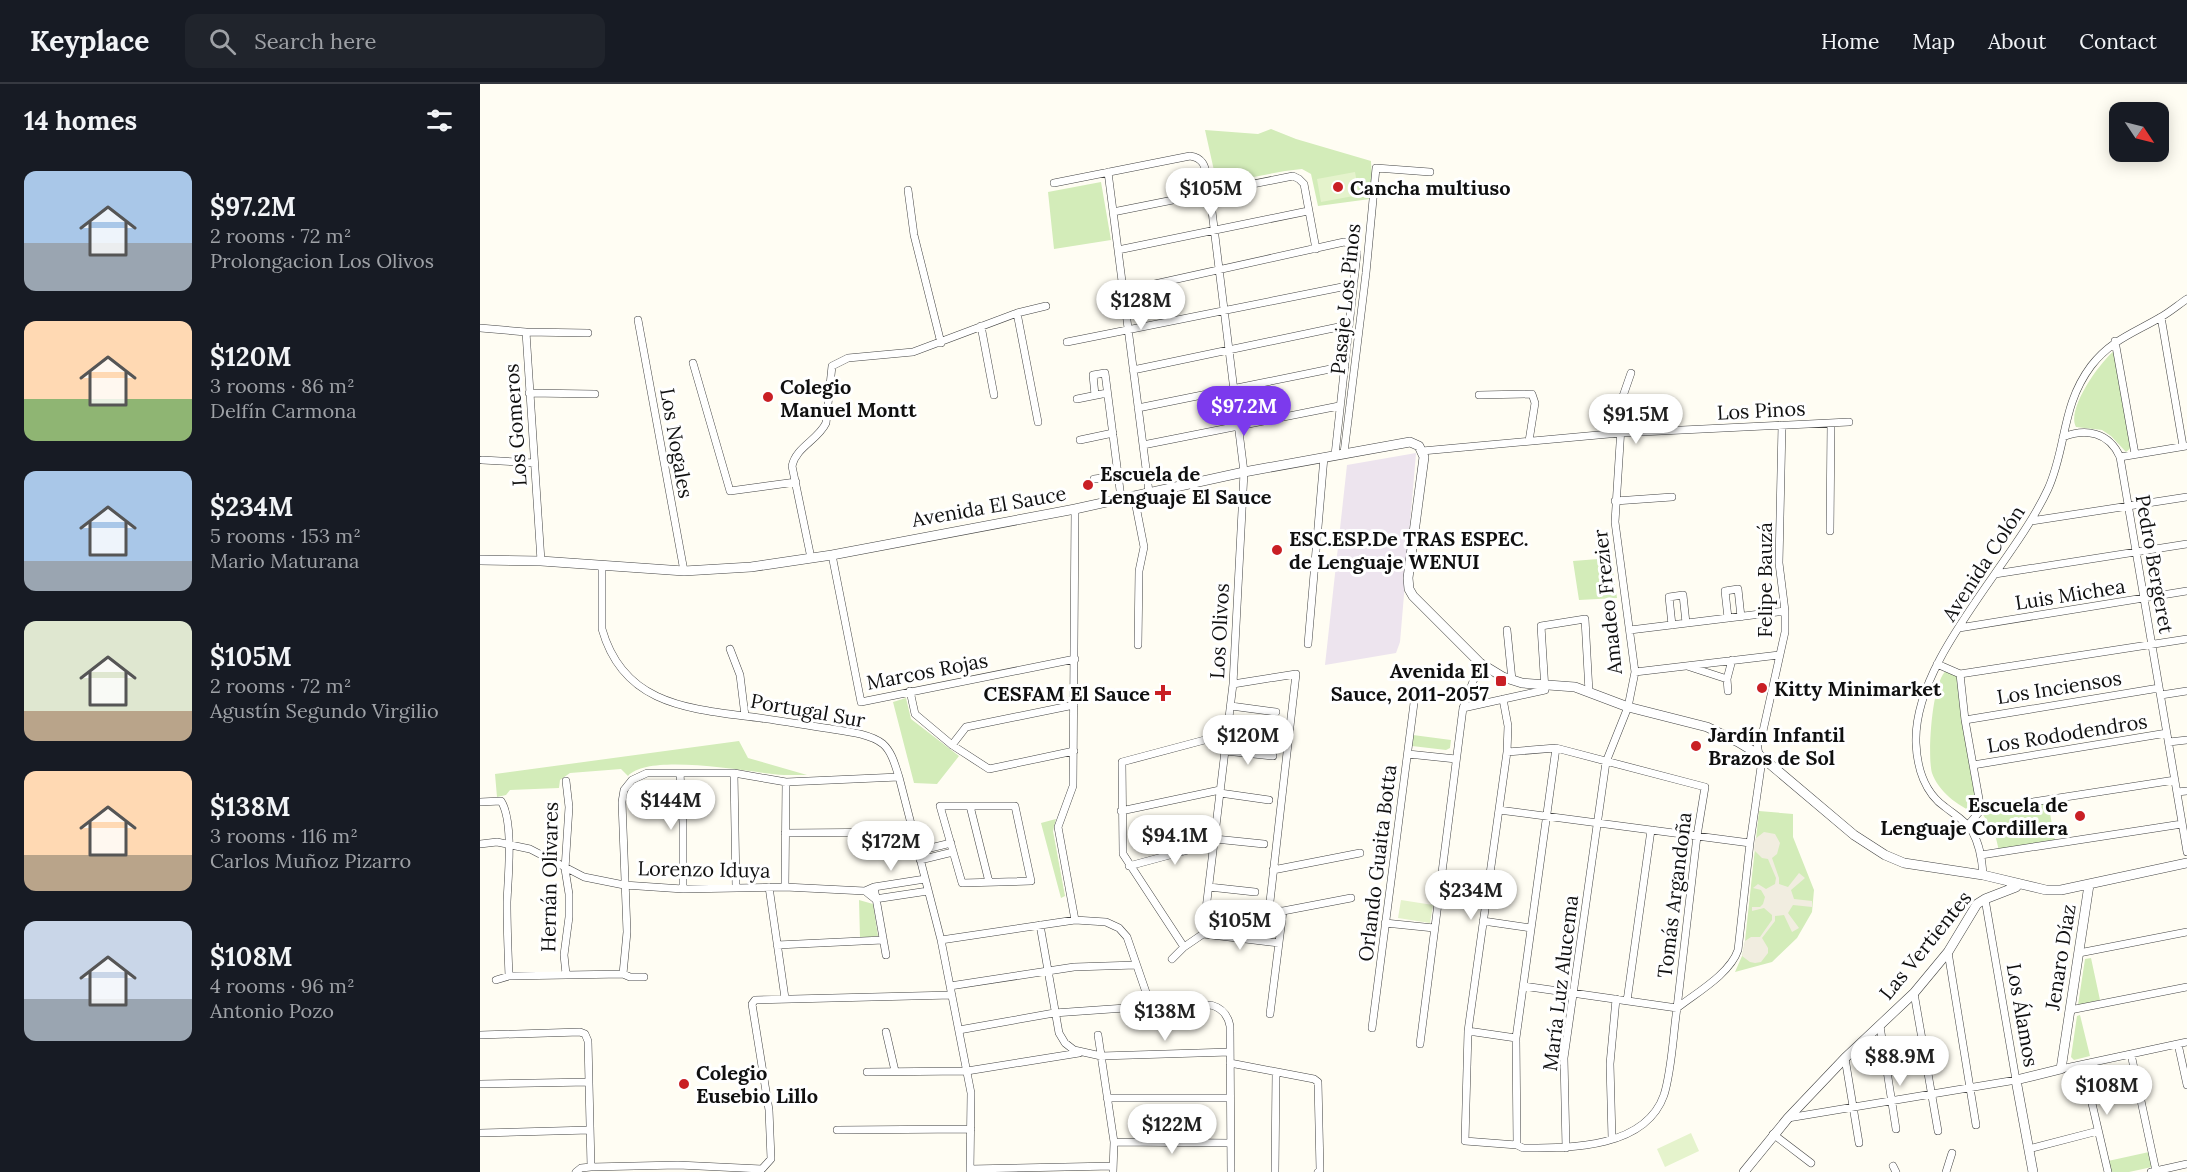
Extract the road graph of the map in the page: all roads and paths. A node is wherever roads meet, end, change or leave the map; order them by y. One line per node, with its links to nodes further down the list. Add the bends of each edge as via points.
1 (1108, 172): 3 (street); 5 (street, Los Olivos, via 1193,156 1205,166); 7 (street)
2 (1430, 172): 57 (street, Pasaje Los Pinos, via 1376,168 1366,273)
3 (1054, 183)
4 (908, 190): 28 (street, via 914,235)
5 (1209, 192): 6 (street, via 1296,177 1304,184); 7 (street); 8 (street, Los Olivos)
6 (1308, 211): 8 (street); 9 (street)
7 (1113, 212): 10 (street)
8 (1214, 231): 10 (street); 11 (street, Los Olivos)
9 (1316, 249): 11 (street); 12 (street, via 1353,244 1357,253)
10 (1118, 250): 13 (street)
11 (1219, 270): 13 (street); 16 (street, Los Olivos)
12 (1352, 285): 16 (street); 21 (street)
13 (1123, 291): 23 (street)
14 (2187, 299): 18 (street, Avenida Colón)
15 (1046, 306): 17 (street)
16 (1224, 311): 23 (street); 29 (street, Los Olivos)
17 (1017, 313): 20 (street); 44 (street)
18 (2161, 317): 27 (street, Avenida Colón); 55 (street)
19 (638, 320): 84 (street, Los Nogales)
20 (981, 326): 28 (street); 38 (street)
21 (1348, 326): 29 (street); 31 (street)
22 (480, 328): 24 (street)
23 (1128, 330): 26 (street); 32 (street)
24 (526, 332): 25 (street); 35 (street, Los Gomeros)
25 (588, 333)
26 (1067, 342)
27 (2115, 342): 51 (street, Avenida Colón, via 2078,387); 58 (street)
28 (940, 343): 66 (street, via 913,352 848,358 832,366 826,423 794,459)
29 (1229, 350): 32 (street); 34 (street, Los Olivos)
30 (693, 363): 66 (street, via 730,491)
31 (1345, 366): 34 (street); 42 (street)
32 (1133, 370): 43 (street)
33 (1631, 373): 50 (street, Amadeo Frezier, via 1623,396)
34 (1233, 389): 43 (street); 48 (street, Los Olivos)
35 (529, 393): 37 (street); 62 (street, Los Gomeros)
36 (1107, 393): 39 (street); 39 (street, via 1105,373 1093,375); 49 (street)
37 (595, 394)
38 (994, 395)
39 (1095, 395): 41 (street)
40 (1479, 395): 53 (street, via 1532,394 1535,403)
41 (1077, 399)
42 (1340, 406): 48 (street); 57 (street)
43 (1138, 408): 54 (street)
44 (1038, 422)
45 (1849, 422): 46 (street, Los Pinos)
46 (1830, 423): 47 (street, Los Pinos); 76 (street)
47 (1782, 425): 50 (street, Los Pinos); 88 (street, Felipe Bauzá, via 1779,563)
48 (1238, 426): 54 (street); 63 (street, Los Olivos)
49 (1113, 433): 52 (street); 64 (street)
50 (1620, 434): 53 (street, Los Pinos); 72 (street, Amadeo Frezier)
51 (2062, 437): 60 (street, via 2081,432 2098,434 2108,440); 75 (street, Avenida Colón, via 2053,477)
52 (1080, 440)
53 (1529, 441): 56 (street, Los Pinos)
54 (1143, 445): 67 (street)
55 (2185, 446): 58 (street)
56 (1422, 451): 57 (street, Avenida El Sauce, via 1406,441); 104 (street, via 1409,589)
57 (1339, 454): 59 (street, Avenida El Sauce)
58 (2135, 454): 60 (street)
59 (1324, 457): 63 (street, Avenida El Sauce); 97 (street)
60 (2120, 457): 73 (street, Pedro Bergeret)
61 (482, 460): 62 (street)
62 (534, 463): 82 (street, Los Gomeros)
63 (1244, 472): 67 (street, Avenida El Sauce); 111 (street, Los Olivos)
64 (1118, 476): 65 (street); 71 (street)
65 (1094, 479)
66 (796, 482): 80 (street)
67 (1149, 492): 68 (street, Avenida El Sauce)
68 (1134, 496): 71 (street, Avenida El Sauce); 99 (street, via 1144,551 1139,572)
69 (1672, 497): 72 (street)
70 (2187, 497): 73 (street)
71 (1121, 498): 74 (street, Avenida El Sauce)
72 (1615, 501): 95 (street, Amadeo Frezier)
73 (2129, 507): 75 (street); 78 (street, Pedro Bergeret)
74 (1075, 509): 79 (street, Avenida El Sauce); 102 (street)
75 (2031, 521): 85 (street, Avenida Colón)
76 (1830, 531)
77 (2187, 544): 78 (street)
78 (2136, 552): 85 (street); 87 (street, Pedro Bergeret)
79 (832, 555): 80 (street, Avenida El Sauce); 113 (street, Marcos Rojas, via 861,702)
80 (811, 558): 84 (street, Avenida El Sauce)
81 (480, 560): 82 (street, Avenida El Sauce)
82 (540, 561): 83 (street, Avenida El Sauce)
83 (602, 566): 84 (street, Avenida El Sauce); 125 (street, Portugal Sur, via 602,629 608,649 626,675 655,696 707,712)
84 (684, 571)
85 (1995, 574): 93 (street, Avenida Colón)
86 (2187, 591): 87 (street, Luis Michea)
87 (2144, 598): 93 (street, Luis Michea); 98 (street, Pedro Bergeret)
88 (1785, 611): 89 (street); 101 (street, Felipe Bauzá)
89 (1741, 617): 90 (street); 90 (street, via 1738,589 1725,591)
90 (1728, 618): 91 (street)
91 (1686, 623): 92 (street); 92 (street, via 1683,595 1669,597)
92 (1672, 625): 95 (street)
93 (1959, 628): 105 (street, Avenida Colón)
94 (1507, 630): 110 (street)
95 (1630, 630): 107 (street, Amadeo Frezier)
96 (2187, 639): 98 (street)
97 (1308, 644)
98 (2152, 644): 108 (street); 115 (street, Pedro Bergeret)
99 (1138, 645)
100 (730, 649): 125 (street, via 740,675)
101 (1779, 655): 103 (street); 137 (street, Felipe Bauzá, via 1757,743)
102 (1075, 659): 113 (street, Marcos Rojas); 120 (street)
103 (1732, 660): 106 (street); 109 (street)
104 (1480, 663): 110 (street); 123 (street)
105 (1938, 664): 108 (street); 160 (street, Avenida Colón, via 1919,713 1918,758 1933,796)
106 (1686, 665): 107 (street); 109 (street)
107 (1635, 672): 122 (street, Amadeo Frezier)
108 (1960, 674): 126 (street)
109 (1727, 679): 114 (street)
110 (1512, 680): 112 (street)
111 (1233, 684): 121 (street, Los Olivos); 180 (street, via 1296,674)
112 (1545, 685): 117 (street); 117 (street, via 1541,626 1585,620); 118 (street, via 1545,690)
113 (909, 691): 131 (street, via 915,714)
114 (1728, 691)
115 (2160, 691): 116 (street, Los Inciensos); 126 (street, Los Inciensos); 127 (street, Pedro Bergeret)
116 (2187, 691)
117 (1589, 692): 122 (street)
118 (1503, 699): 123 (street); 135 (street)
119 (1414, 703): 136 (street, Orlando Guaita Botta)
120 (1074, 705): 131 (street, via 966,727); 133 (street)
121 (1231, 706): 124 (street); 128 (street, Los Olivos)
122 (1628, 707): 137 (street, via 1707,727); 140 (street, Amadeo Frezier)
123 (1463, 708): 139 (street)
124 (1276, 712)
125 (745, 716): 144 (street, Portugal Sur, via 872,738 890,752)
126 (1965, 720): 141 (street)
127 (2167, 733): 130 (street, Pedro Bergeret); 141 (street, Los Rododendros)
128 (1227, 735): 134 (street, Los Olivos); 156 (street, via 1122,762)
129 (2187, 740): 130 (street, Los Rododendros)
130 (2169, 742): 145 (street, Pedro Bergeret)
131 (952, 745): 133 (street, via 989,769)
132 (1556, 748): 135 (street); 140 (street); 157 (street)
133 (1074, 751): 200 (street, via 1073,786 1058,827)
134 (1225, 751): 138 (street); 149 (street, Los Olivos)
135 (1507, 752): 154 (street)
136 (1408, 754): 139 (street); 202 (street, Orlando Guaita Botta)
137 (1758, 754): 167 (street, Felipe Bauzá, via 1761,767); 181 (street, via 1854,835 1885,855 1928,867)
138 (1273, 756)
139 (1456, 759): 204 (street)
140 (1606, 762): 158 (street, Amadeo Frezier); 164 (street, Tomás Argandoña, via 1705,786)
141 (1973, 765): 155 (street)
142 (680, 773): 143 (street); 185 (street, via 647,773 632,780 624,790); 192 (street)
143 (734, 773): 147 (street); 187 (street)
144 (899, 777): 147 (street); 162 (street, Portugal Sur)
145 (2175, 780): 150 (street, Pedro Bergeret); 155 (street)
146 (566, 781): 179 (street, Hernán Olivares, via 569,807)
147 (786, 782): 163 (street)
148 (2187, 791): 150 (street)
149 (1220, 792): 151 (street); 156 (street); 165 (street, Los Olivos)
150 (2177, 792): 159 (street, Pedro Bergeret)
151 (1269, 800)
152 (480, 802): 169 (street, via 501,801 506,809)
153 (970, 806): 166 (street, via 940,806); 183 (street); 183 (street, via 1015,806 1031,881)
154 (1499, 810): 157 (street); 201 (street)
155 (1981, 810): 160 (street)
156 (1121, 811): 178 (street, via 1123,854)
157 (1546, 816): 158 (street); 205 (street)
158 (1598, 823): 161 (street); 227 (street, María Luz Alucema)
159 (2182, 824): 173 (street, Pedro Bergeret); 175 (street)
160 (1968, 825): 175 (street, Avenida Colón)
161 (1651, 830): 164 (street); 232 (street)
162 (913, 832): 163 (street); 171 (street, Portugal Sur)
163 (785, 833): 189 (street)
164 (1696, 836): 167 (street); 234 (street, Tomás Argandoña)
165 (1214, 841): 170 (street); 178 (street); 191 (street, Los Olivos)
166 (951, 843): 171 (street); 172 (street)
167 (1750, 843): 234 (street, Felipe Bauzá, via 1736,956 1726,969)
168 (480, 844): 169 (street, Lorenzo Iduya)
169 (508, 844): 179 (street, Lorenzo Iduya, via 540,853); 221 (street)
170 (1264, 844)
171 (918, 851): 176 (street, Portugal Sur)
172 (953, 852): 176 (street); 183 (street, via 962,883)
173 (2187, 852)
174 (1360, 853): 180 (street)
175 (1981, 855): 181 (street, Avenida Colón)
176 (920, 860): 182 (street, Portugal Sur)
177 (2187, 863): 186 (street)
178 (1130, 866): 212 (street)
179 (565, 869): 185 (street, Lorenzo Iduya, via 594,880); 219 (street, Hernán Olivares, via 569,894)
180 (1273, 870): 199 (street, via 1269,909)
181 (1983, 874): 184 (street)
182 (926, 879): 190 (street, Lorenzo Iduya); 194 (street, Portugal Sur)
183 (989, 882)
184 (2019, 884): 186 (street, via 2061,890); 198 (street, Las Vertientes)
185 (624, 885): 192 (street, Lorenzo Iduya); 220 (street, via 627,932)
186 (2089, 885): 214 (street, Jenaro Díaz)
187 (736, 887): 188 (street, Lorenzo Iduya); 192 (street, Lorenzo Iduya)
188 (769, 887): 189 (street, Lorenzo Iduya); 211 (street)
189 (785, 887): 193 (street, Lorenzo Iduya)
190 (874, 887): 193 (street, Lorenzo Iduya); 196 (street)
191 (1209, 887): 195 (street); 207 (street, Los Olivos)
192 (683, 889)
193 (865, 891): 196 (street)
194 (928, 891): 196 (street); 209 (street, Portugal Sur)
195 (1255, 891)
196 (875, 898): 208 (street)
197 (1351, 898): 199 (street)
198 (1984, 899): 213 (street, Las Vertientes); 261 (street, Los Álamos)
199 (1283, 910): 210 (street)
200 (1075, 920): 203 (street); 217 (street, via 1106,922 1119,928 1129,942)
201 (1483, 921): 205 (street); 241 (street)
202 (1385, 923): 204 (street); 239 (street, Orlando Guaita Botta)
203 (1040, 925): 209 (street); 218 (street)
204 (1434, 928): 247 (street)
205 (1531, 928): 225 (street)
206 (2187, 932): 214 (street)
207 (1203, 934): 210 (street); 212 (street)
208 (883, 940): 211 (street); 215 (street)
209 (941, 940): 224 (street, Portugal Sur)
210 (1279, 943): 237 (street)
211 (777, 945): 230 (street)
212 (1184, 947): 216 (street)
213 (1948, 952): 228 (street, Las Vertientes); 265 (street)
214 (2079, 953): 235 (street, Jenaro Díaz)
215 (886, 955)
216 (1172, 959)
217 (1136, 965): 218 (street); 233 (street)
218 (1047, 971): 224 (street); 236 (street)
219 (566, 974): 220 (street); 221 (street)
220 (623, 974): 222 (street)
221 (509, 976): 223 (street)
222 (644, 977)
223 (496, 980)
224 (950, 986): 229 (street, Portugal Sur)
225 (1523, 986): 227 (street); 245 (street)
226 (2187, 987): 235 (street)
227 (1574, 993): 231 (street); 286 (street, María Luz Alucema, via 1564,1058)
228 (1914, 993): 238 (street, Las Vertientes); 266 (street)
229 (952, 995): 230 (street); 240 (street, Portugal Sur)
230 (785, 998): 293 (street, via 755,1000 752,1004 769,1110 771,1159 762,1169)
231 (1616, 999): 232 (street); 281 (street, via 1610,1064)
232 (1628, 1001): 234 (street)
233 (1154, 1006): 236 (street); 249 (street, via 1220,1008 1229,1022)
234 (1677, 1008): 281 (street, Tomás Argandoña, via 1666,1084 1658,1108 1640,1127)
235 (2070, 1011): 256 (street, Jenaro Díaz)
236 (1054, 1013): 240 (street); 250 (street, via 1061,1038)
237 (1270, 1014)
238 (1880, 1026): 253 (street, Las Vertientes); 269 (street)
239 (1372, 1028)
240 (959, 1030): 258 (street, Portugal Sur)
241 (1468, 1031): 245 (street); 285 (street, Tomás Argandoña, via 1465,1142)
242 (886, 1032): 257 (street)
243 (480, 1035): 262 (street, via 585,1034)
244 (1098, 1035): 252 (street)
245 (1516, 1038): 285 (street)
246 (2187, 1042): 248 (street)
247 (1420, 1044)
248 (2178, 1044): 251 (street); 264 (street)
249 (1230, 1052): 252 (street); 254 (street)
250 (1080, 1053): 252 (street); 258 (street)
251 (2131, 1054): 255 (street); 297 (street)
252 (1101, 1056): 267 (street)
253 (1845, 1058): 270 (street); 271 (street, Las Vertientes)
254 (1230, 1063): 260 (street); 268 (street)
255 (2083, 1065): 256 (street); 278 (street)
256 (2061, 1069): 261 (street)
257 (895, 1071): 258 (street); 259 (street)
258 (967, 1071): 273 (street, Portugal Sur)
259 (867, 1072)
260 (1276, 1072): 300 (street); 301 (street, via 1318,1082)
261 (2016, 1080): 265 (street); 287 (street, Los Álamos)
262 (589, 1082): 263 (street); 275 (street)
263 (480, 1084)
264 (2187, 1085)
265 (1970, 1088): 266 (street); 272 (street)
266 (1931, 1095): 269 (street); 277 (street)
267 (1107, 1098): 268 (street); 282 (street)
268 (1230, 1098): 283 (street)
269 (1892, 1101): 270 (street); 274 (street)
270 (1852, 1108): 271 (street); 284 (street)
271 (1788, 1118): 280 (street, Las Vertientes)
272 (1976, 1125)
273 (971, 1129): 276 (street); 296 (street, Portugal Sur)
274 (1896, 1129)
275 (590, 1130): 279 (street); 291 (street)
276 (837, 1130)
277 (1938, 1131)
278 (2098, 1131): 287 (street); 304 (street)
279 (480, 1133)
280 (1773, 1134): 289 (street); 295 (street, Las Vertientes)
281 (1612, 1139): 286 (street, Tomás Argandoña)
282 (1114, 1142): 283 (street); 294 (street)
283 (1230, 1143): 299 (street)
284 (1859, 1143)
285 (1517, 1145): 286 (street, Tomás Argandoña)
286 (1566, 1148)
287 (2029, 1149): 303 (street, Los Álamos)
288 (1952, 1153): 302 (street)
289 (1812, 1163)
290 (2187, 1164): 297 (street)
291 (591, 1167): 292 (street); 298 (street)
292 (632, 1169): 293 (street)
293 (679, 1169)
294 (1113, 1169): 296 (street)
295 (1750, 1170)
296 (970, 1171)
297 (2154, 1171)
298 (576, 1172)
299 (1231, 1172)
300 (1275, 1172)
301 (1318, 1172)
302 (1946, 1172)
303 (2033, 1172)
304 (2108, 1172)

